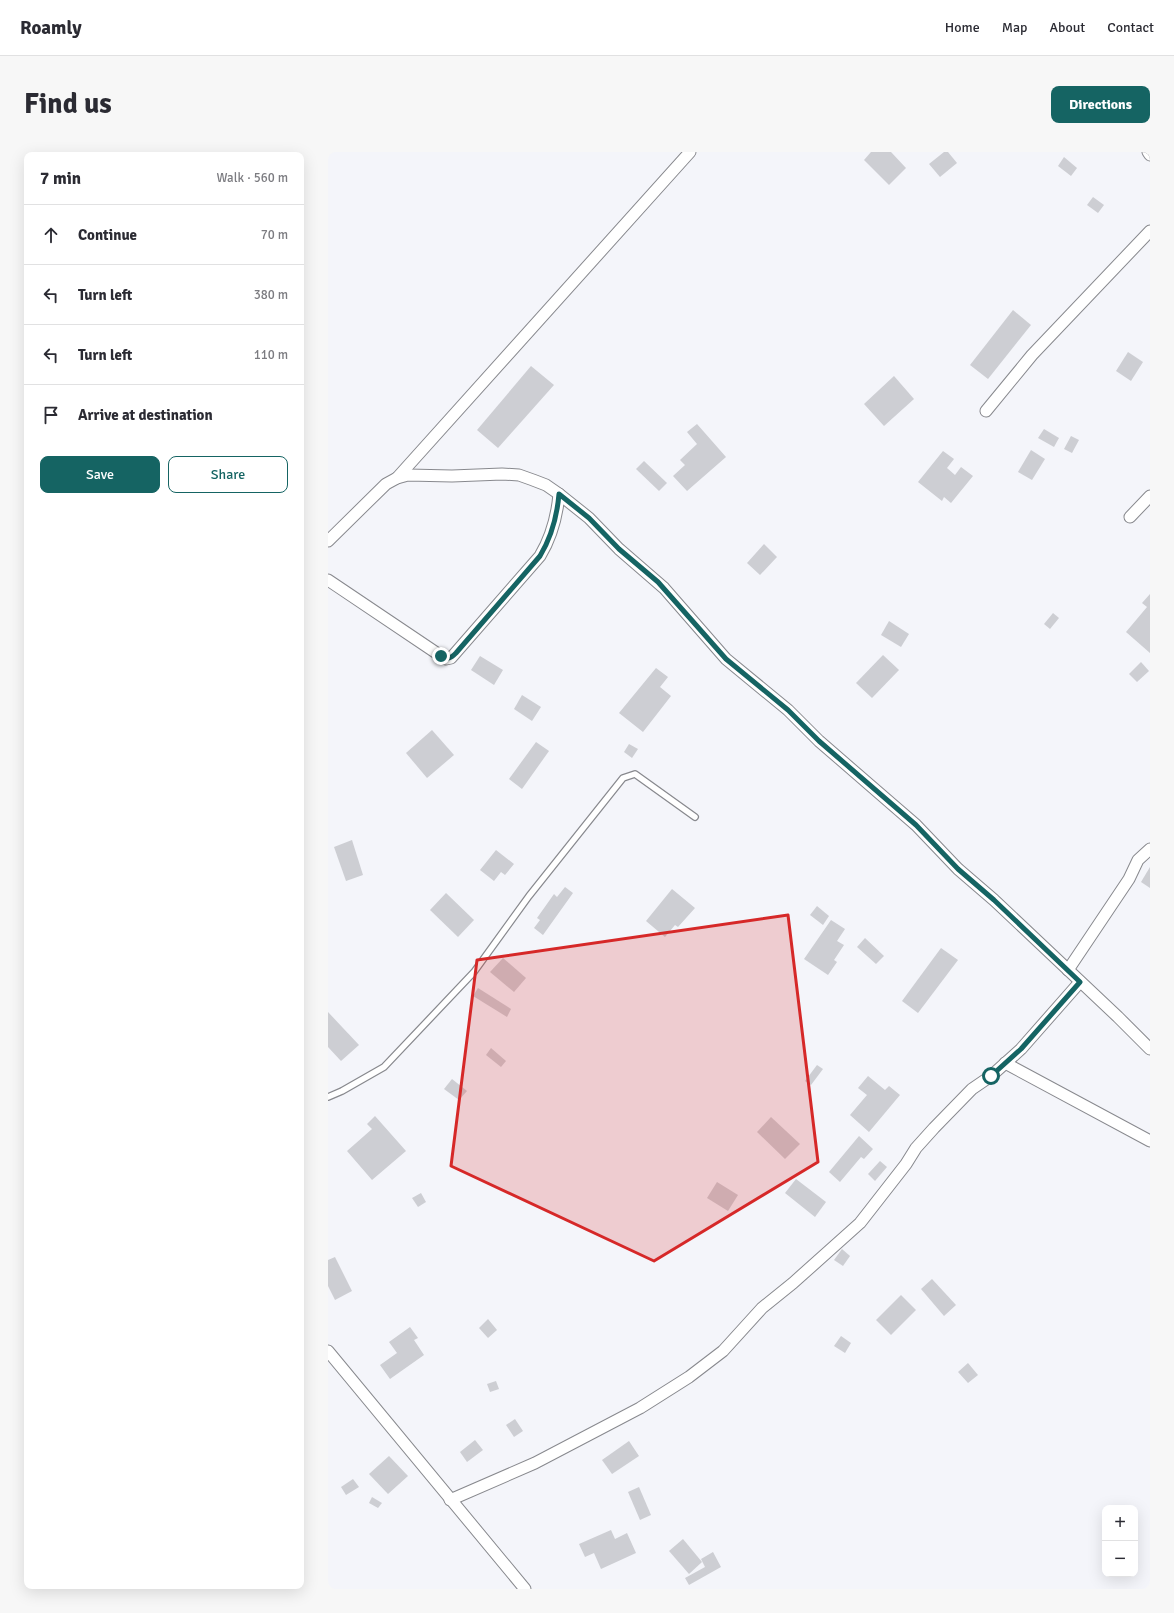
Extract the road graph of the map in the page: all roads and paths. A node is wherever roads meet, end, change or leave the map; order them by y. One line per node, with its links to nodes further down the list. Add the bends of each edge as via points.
1 (690, 152): 6 (street)
2 (1148, 152): 3 (street)
3 (1150, 155)
4 (1150, 231): 5 (street, via 1032,355)
5 (986, 411)
6 (397, 478): 7 (street, via 408,475 502,474 533,480); 10 (street, via 386,484)
7 (559, 494): 11 (street, via 555,525 540,556 451,658 441,656); 14 (street, via 658,582 726,659 788,710 916,825 958,869)
8 (1150, 496): 9 (street)
9 (1130, 517)
10 (328, 541)
11 (328, 580)
12 (695, 817): 18 (lane, via 635,774 623,778 529,896 474,972 384,1067)
13 (1150, 849): 14 (street, via 1138,860 1129,879)
14 (1068, 970): 15 (street)
15 (1080, 982): 16 (street); 17 (street, via 1021,1049)
16 (1150, 1049)
17 (1005, 1063): 19 (street); 21 (street, via 972,1089 934,1128 860,1223 793,1284 762,1308 723,1351 689,1377 640,1408 535,1463)
18 (328, 1097)
19 (1150, 1141)
20 (328, 1351): 21 (street)
21 (450, 1500): 22 (street)
22 (525, 1589)

